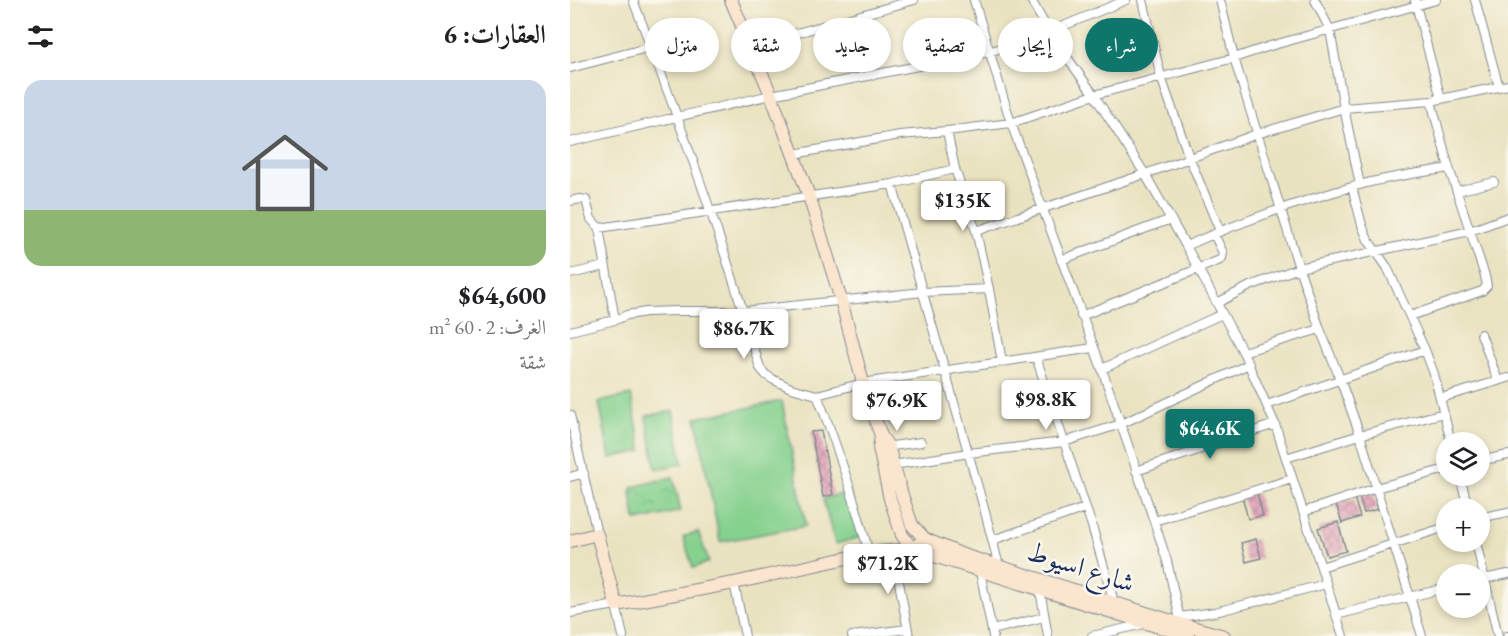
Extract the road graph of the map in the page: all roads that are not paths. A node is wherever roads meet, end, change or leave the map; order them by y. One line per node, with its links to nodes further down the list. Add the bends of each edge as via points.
1 (633, 0): 19 (street)
2 (731, 0): 14 (street)
3 (914, 0): 13 (street)
4 (974, 0): 22 (street)
5 (1031, 0): 15 (street)
6 (1126, 0): 16 (street)
7 (1143, 0): 28 (street)
8 (1220, 0): 23 (street)
9 (1315, 0): 18 (street)
10 (1436, 0): 12 (street)
11 (1475, 0): 29 (street)
12 (1415, 3): 18 (street); 32 (street)
13 (886, 4): 17 (street)
14 (739, 18)
15 (1041, 18)
16 (1073, 22)
17 (801, 30)
18 (1330, 30): 23 (street); 34 (street)
19 (645, 31)
20 (645, 49): 25 (street)
21 (998, 49): 22 (street)
22 (989, 52): 30 (street); 36 (street)
23 (1234, 58): 28 (street); 38 (street)
24 (1073, 66): 31 (street)
25 (570, 68)
26 (660, 72): 35 (street)
27 (762, 72): 30 (street)
28 (1161, 76): 31 (street); 41 (street)
29 (1503, 86): 32 (street)
30 (771, 95): 35 (street); 40 (street)
31 (1094, 95): 36 (street); 44 (street)
32 (1441, 99): 33 (street)
33 (1431, 101): 34 (street); 42 (street)
34 (1344, 108): 38 (street); 47 (street)
35 (677, 117): 39 (street); 53 (street)
36 (1011, 123): 37 (street); 51 (street)
37 (946, 131): 40 (street); 43 (street)
38 (1257, 134): 41 (street); 52 (street)
39 (570, 142)
40 (794, 154): 49 (street)
41 (1190, 157): 44 (street); 59 (street)
42 (1449, 168): 47 (street); 48 (street)
43 (955, 169): 46 (street); 57 (street)
44 (1145, 174): 51 (street); 55 (street)
45 (1494, 182): 48 (street)
46 (892, 184): 49 (street); 68 (street)
47 (1356, 186): 52 (street); 61 (street, via 1365,233)
48 (1457, 191): 58 (street)
49 (809, 196): 53 (street); 69 (street)
50 (570, 201): 56 (street, via 586,200 591,219)
51 (1042, 207): 57 (street); 62 (street)
52 (1280, 208): 59 (street); 64 (street)
53 (711, 211): 56 (street); 71 (street)
54 (1508, 217): 58 (street)
55 (1171, 219): 60 (street); 62 (street)
56 (599, 228): 63 (street)
57 (976, 231): 67 (street)
58 (1470, 231): 61 (street); 74 (street, via 1486,288)
59 (1217, 232): 60 (street); 65 (street, via 1222,258)
60 (1186, 246): 65 (street)
61 (1376, 252): 64 (street); 74 (street)
62 (1061, 260): 73 (street)
63 (605, 266): 66 (street); 75 (street)
64 (1299, 268): 70 (street); 76 (street)
65 (1198, 269): 70 (street); 73 (street)
66 (570, 274)
67 (989, 289): 68 (street); 83 (street)
68 (923, 292): 69 (street); 86 (street)
69 (841, 300): 71 (street); 90 (street)
70 (1216, 303): 72 (street)
71 (744, 311): 75 (street, via 646,312); 91 (street, via 760,368 766,375)
72 (1222, 314): 81 (street); 85 (street)
73 (1081, 316): 79 (street)
74 (1410, 316): 80 (street)
75 (615, 320): 77 (street)
76 (1320, 329): 81 (street); 88 (street)
77 (570, 331)
78 (1481, 334): 89 (street)
79 (1093, 348): 82 (street); 85 (street)
80 (1425, 350): 88 (street); 92 (street)
81 (1243, 352): 84 (street)
82 (1036, 357): 83 (street); 101 (street)
83 (1002, 362): 86 (street)
84 (1248, 364): 93 (street); 96 (street)
85 (1102, 369): 96 (street)
86 (944, 370): 90 (street); 103 (street)
87 (1508, 378): 89 (street)
88 (1340, 379): 93 (street); 99 (street)
89 (1498, 381): 92 (street)
90 (863, 383): 91 (street); 102 (street)
91 (817, 395): 129 (street, via 852,491)
92 (1441, 398): 94 (street)
93 (1267, 405): 97 (street)
94 (1444, 413): 98 (street); 99 (street)
95 (570, 415): 110 (street)
96 (1121, 424): 101 (street); 108 (street)
97 (1275, 424): 105 (street); 108 (street)
98 (1449, 432)
99 (1360, 435): 105 (street); 113 (street)
100 (921, 442): 102 (street)
101 (1064, 442): 103 (street); 114 (street)
102 (882, 443): 107 (street); 122 (street, via 890,499)
103 (969, 453): 107 (street); 124 (street)
104 (1508, 455): 106 (street)
105 (1286, 458): 112 (street)
106 (1490, 459)
107 (893, 465): 119 (street)
108 (1136, 471): 118 (street)
109 (1436, 472): 113 (street)
110 (584, 473): 111 (street); 121 (street)
111 (570, 477)
112 (1292, 478): 115 (street); 118 (street)
113 (1376, 488): 115 (street); 126 (street)
114 (1086, 508): 124 (street); 140 (street)
115 (1303, 512): 131 (street)
116 (1508, 512): 117 (street)
117 (1490, 516)
118 (1154, 521): 146 (street)
119 (912, 525): 122 (street); 123 (street)
120 (1436, 530): 126 (street)
121 (597, 534): 125 (street); 141 (street)
122 (902, 535): 127 (street); 128 (street)
123 (925, 539): 127 (street); 130 (street, شارع اسيوط)
124 (993, 540): 130 (street)
125 (570, 541)
126 (1394, 543): 131 (street); 139 (street)
127 (912, 549): 128 (street, شارع اسيوط); 132 (street, شارع اسيوط)
128 (896, 550): 129 (street, شارع اسيوط); 148 (street)
129 (869, 553): 135 (street, شارع اسيوط)
130 (999, 566): 140 (street, شارع اسيوط)
131 (1321, 567): 136 (street)
132 (980, 571): 137 (street, شارع اسيوط); 149 (street)
133 (1508, 574): 134 (street)
134 (1490, 577)
135 (734, 583): 141 (street, شارع اسيوط); 151 (street)
136 (1326, 584): 144 (street); 146 (street)
137 (1040, 590): 145 (street); 147 (street, شارع اسيوط)
138 (1436, 590): 139 (street)
139 (1410, 596): 144 (street); 158 (street)
140 (1114, 602): 146 (street, شارع اسيوط)
141 (616, 604): 143 (street); 150 (street)
142 (1490, 609): 159 (street)
143 (570, 613)
144 (1336, 615): 157 (street)
145 (1044, 617): 149 (street); 153 (street)
146 (1180, 621): 156 (street, شارع اسيوط)
147 (1147, 623): 154 (street); 155 (street, شارع اسيوط)
148 (908, 632): 152 (street)
149 (992, 633)
150 (623, 636)
151 (745, 636)
152 (852, 636)
153 (1048, 636)
154 (1092, 636)
155 (1188, 636)
156 (1224, 636)
157 (1343, 636)
158 (1422, 636)
159 (1498, 636)

